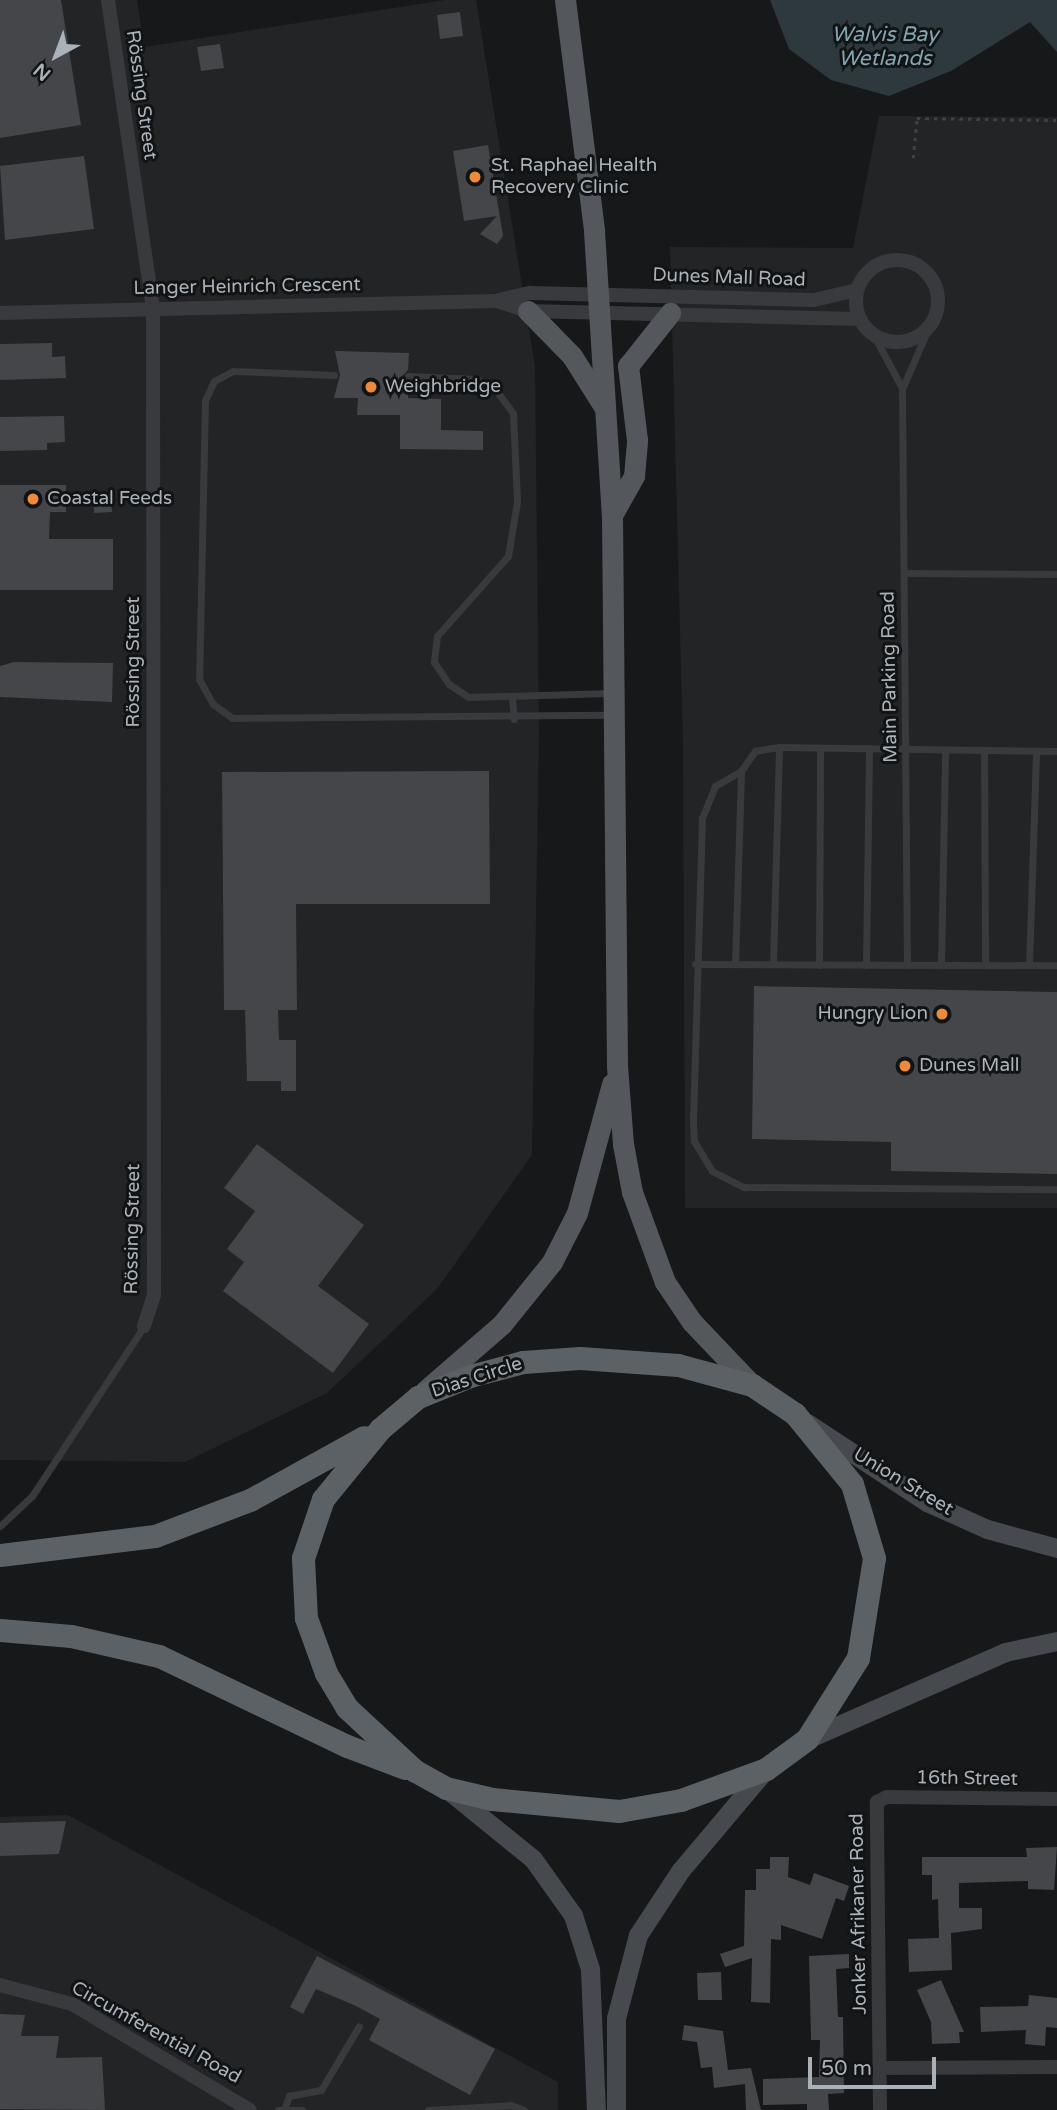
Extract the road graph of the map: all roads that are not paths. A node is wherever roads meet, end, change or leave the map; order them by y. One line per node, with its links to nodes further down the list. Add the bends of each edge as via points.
1 (108, 0): 6 (street, Rössing Street)
2 (565, 0): 5 (main road)
3 (857, 290): 5 (street, Dunes Mall Road, via 814,300); 10 (street); 11 (street, via 867,272 883,261 903,260 922,267 934,282 939,302)
4 (495, 301): 5 (street, Langer Heinrich Crescent, via 531,293); 6 (street, Langer Heinrich Crescent); 7 (street, Langer Heinrich Crescent)
5 (600, 302): 7 (street, Langer Heinrich Crescent); 9 (street, Dunes Mall Road); 16 (main road)
6 (153, 309): 8 (street, Langer Heinrich Crescent); 45 (street, Rössing Street, via 154,1295)
7 (528, 311): 16 (main road, via 572,356)
8 (0, 313)
9 (670, 313): 10 (street, Dunes Mall Road); 17 (main road, via 628,366 637,440 634,476)
10 (860, 319): 12 (street)
11 (928, 329): 12 (street, via 901,342); 15 (lane, Main Parking Road)
12 (873, 334): 15 (lane, Main Parking Road)
13 (334, 375): 23 (lane, via 233,371 214,381 205,400 199,679 213,704 232,718)
14 (408, 376): 21 (lane, via 477,379 496,390 513,413 517,502 508,556 437,636 434,662 449,684 468,697)
15 (902, 389): 18 (lane, Main Parking Road)
16 (606, 410): 17 (main road)
17 (612, 515): 20 (main road)
18 (904, 573): 19 (lane); 27 (lane, Main Parking Road)
19 (1057, 574)
20 (611, 693): 21 (lane); 22 (main road)
21 (512, 698): 23 (lane)
22 (611, 715): 23 (lane); 43 (main road)
23 (514, 719)
24 (779, 747): 25 (lane); 32 (lane, via 755,751); 35 (lane)
25 (820, 748): 26 (lane); 36 (lane)
26 (869, 748): 27 (lane); 37 (lane)
27 (907, 749): 28 (lane); 38 (lane, Main Parking Road)
28 (945, 750): 29 (lane); 39 (lane)
29 (984, 750): 30 (lane); 40 (lane)
30 (1036, 751): 31 (lane); 41 (lane)
31 (1057, 751)
32 (741, 771): 33 (lane, via 716,786 702,818); 34 (lane)
33 (695, 964): 34 (lane); 44 (lane, via 694,1141 712,1171 727,1182 753,1188)
34 (736, 964): 35 (lane)
35 (773, 964): 36 (lane)
36 (819, 965): 37 (lane)
37 (866, 965): 38 (lane)
38 (907, 965): 39 (lane)
39 (941, 965): 40 (lane)
40 (985, 965): 41 (lane)
41 (1029, 965): 42 (lane)
42 (1057, 965)
43 (617, 1066): 46 (main road, via 623,1144 648,1244 692,1322); 47 (main road, via 577,1213 552,1262 502,1324)
44 (1057, 1189)
45 (144, 1326): 50 (lane, via 32,1496)
46 (752, 1385): 47 (highway, Dias Circle, via 678,1365 580,1357 523,1362); 48 (highway, Dias Circle)
47 (418, 1397): 49 (highway, Dias Circle)
48 (795, 1415): 51 (main road, Union Street, via 927,1502 987,1529); 55 (highway, Dias Circle, via 852,1484 874,1558 858,1658)
49 (380, 1429): 52 (highway, via 250,1500 155,1536); 57 (highway, Dias Circle, via 323,1499 303,1558 306,1618 326,1673 347,1707)
50 (0, 1526)
51 (1057, 1548)
52 (0, 1555)
53 (0, 1630): 57 (highway, via 71,1636 159,1656 347,1746)
54 (1057, 1641): 55 (main road, via 994,1656)
55 (807, 1739): 56 (highway, Dias Circle)
56 (766, 1769): 58 (highway, Dias Circle, via 681,1800 619,1811 505,1801); 71 (main road, via 680,1871 638,1935 616,2018)
57 (415, 1771): 58 (highway, Dias Circle)
58 (446, 1788): 70 (main road, via 533,1859 573,1915 590,1969)
59 (1057, 1799): 60 (street, 16th Street, via 887,1797)
60 (877, 1802): 64 (street, Jonker Afrikaner Road)
61 (0, 1985): 66 (street, Circumferential Road, via 72,2004)
62 (359, 2026): 65 (lane, via 321,2090 289,2096)
63 (1057, 2067): 64 (street)
64 (880, 2068): 72 (street, Jonker Afrikaner Road)
65 (281, 2108): 67 (lane)
66 (250, 2110)
67 (302, 2110)
68 (428, 2110): 69 (lane, via 511,2105)
69 (524, 2110)
70 (596, 2110)
71 (616, 2110)
72 (880, 2110)

